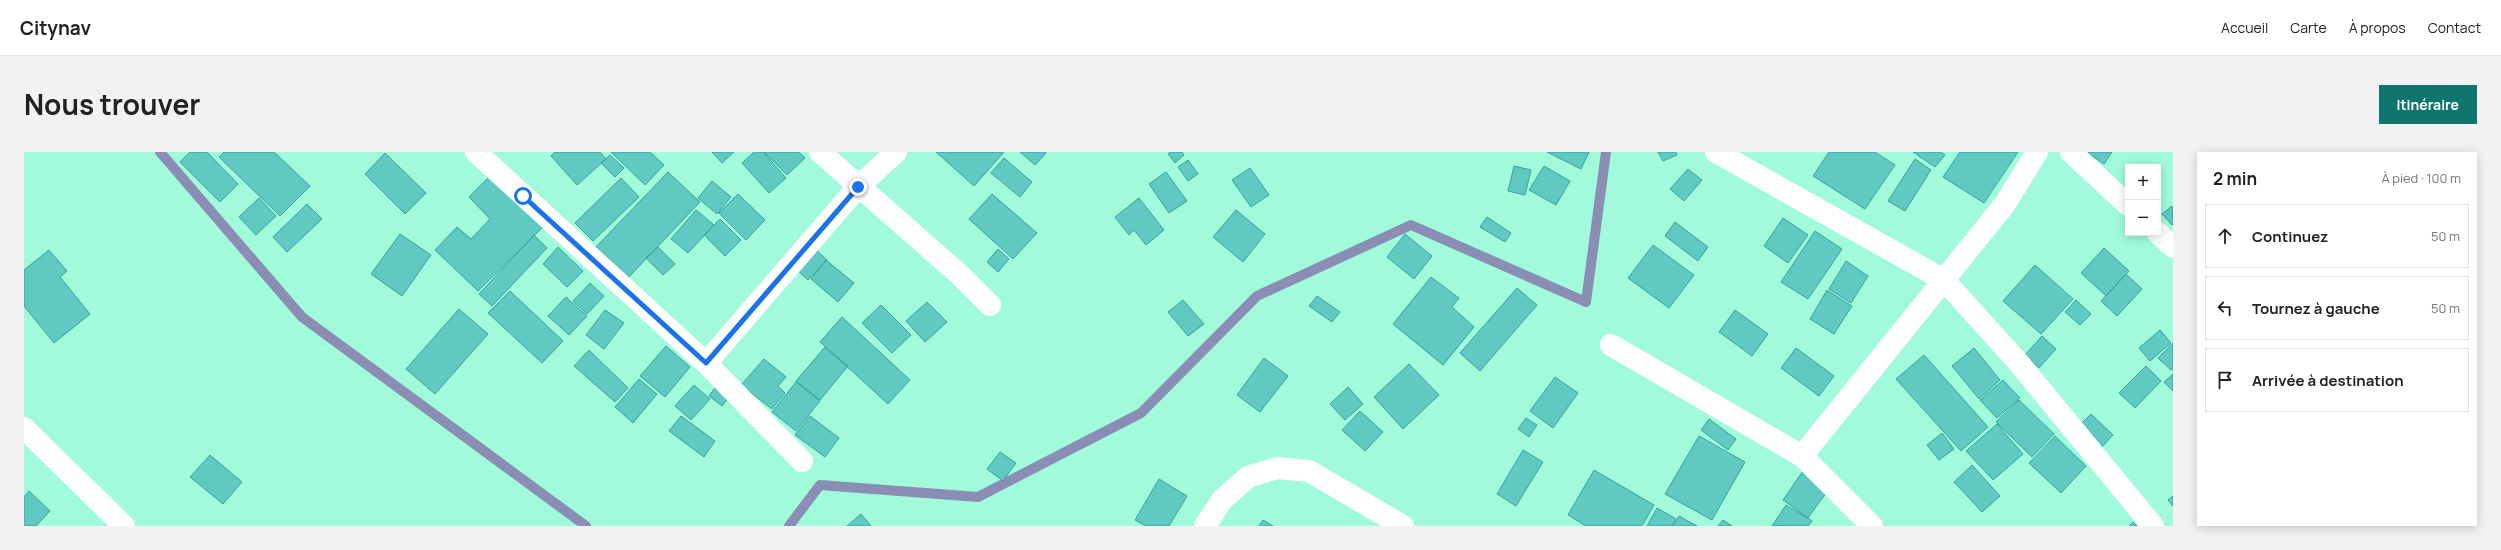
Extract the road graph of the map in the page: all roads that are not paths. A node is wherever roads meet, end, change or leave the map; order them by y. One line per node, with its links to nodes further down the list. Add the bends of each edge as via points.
1 (476, 152): 14 (street)
2 (820, 152): 7 (street)
3 (896, 152): 7 (street)
4 (1716, 152): 11 (street)
5 (2037, 152): 11 (street, via 2005,204)
6 (2072, 152): 8 (street)
7 (858, 187): 12 (street, via 960,275); 14 (street)
8 (2125, 202)
9 (2161, 236): 10 (street)
10 (2173, 247)
11 (1944, 280): 16 (street); 22 (street, via 2018,362)
12 (990, 305)
13 (1611, 345): 16 (street)
14 (706, 363): 17 (street)
15 (24, 428): 18 (street)
16 (1802, 456): 21 (street)
17 (802, 461)
18 (124, 526)
19 (1205, 526): 20 (street, via 1222,500 1248,477 1277,468 1309,471)
20 (1403, 526)
21 (1872, 526)
22 (2153, 526)

